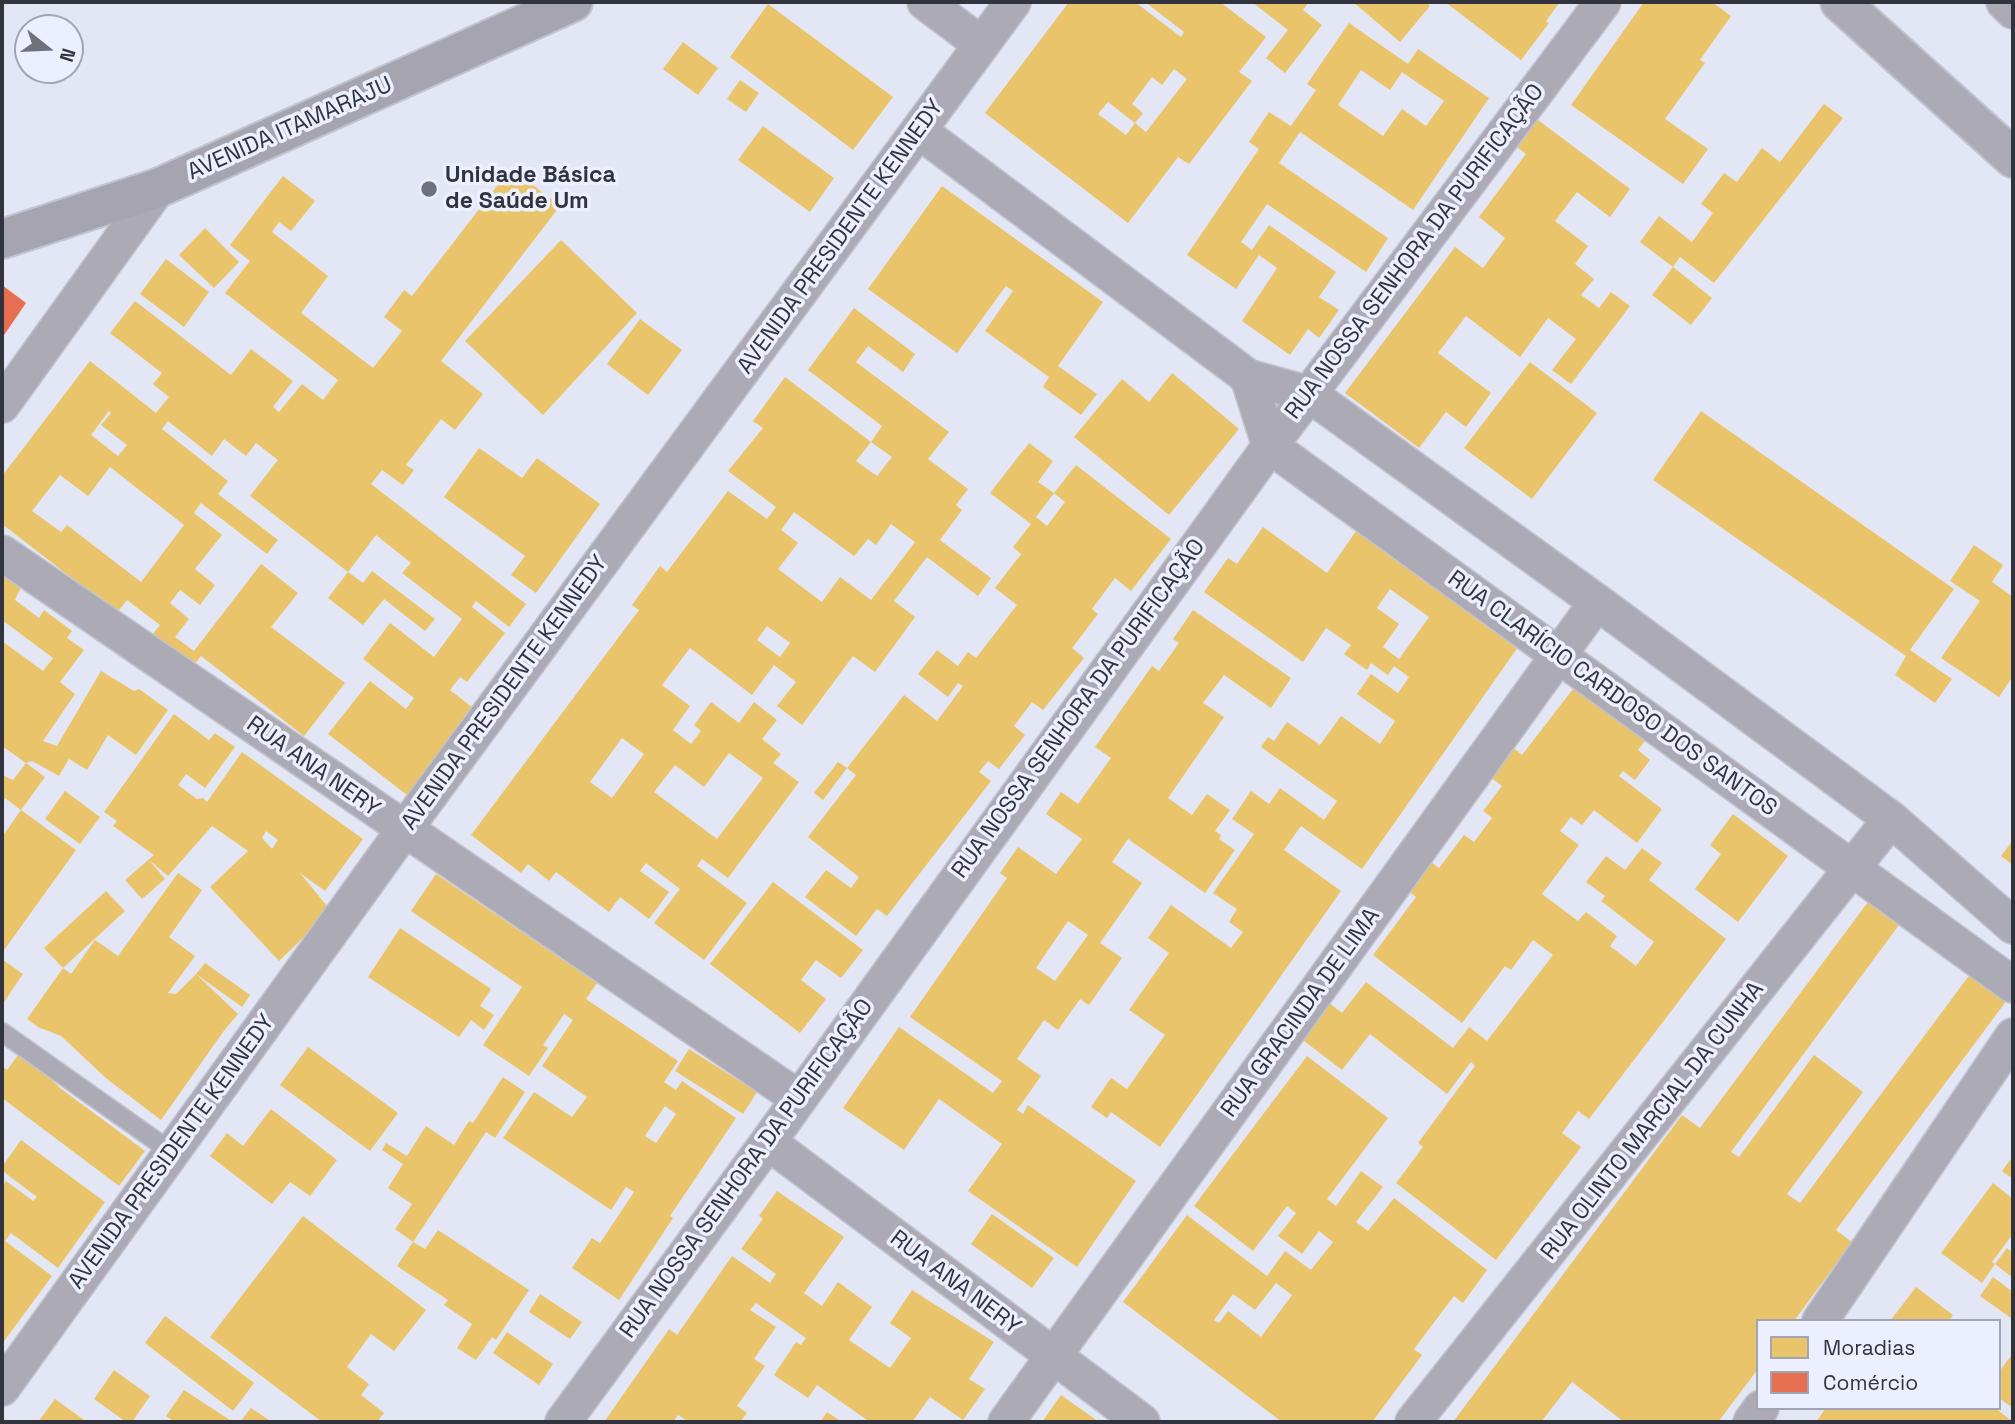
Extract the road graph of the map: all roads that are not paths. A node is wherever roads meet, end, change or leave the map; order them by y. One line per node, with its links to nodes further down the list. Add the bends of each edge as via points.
1 (573, 2): 11 (main road, AVENIDA ITAMARAJU)
2 (925, 2): 8 (street)
3 (1013, 2): 8 (street, AVENIDA PRESIDENTE KENNEDY)
4 (1603, 2): 14 (street, RUA NOSSA SENHORA DA PURIFICAÇÃO)
5 (1840, 2): 10 (street)
6 (2004, 2): 7 (street)
7 (2013, 11)
8 (981, 44): 9 (street, AVENIDA PRESIDENTE KENNEDY)
9 (919, 131): 13 (street); 21 (street, AVENIDA PRESIDENTE KENNEDY)
10 (2013, 158)
11 (158, 188): 12 (main road, AVENIDA ITAMARAJU); 15 (street)
12 (2, 239)
13 (1248, 377): 14 (street); 16 (street)
14 (1309, 394): 16 (street, RUA NOSSA SENHORA DA PURIFICAÇÃO); 18 (street)
15 (2, 405)
16 (1270, 446): 19 (street, RUA CLARÍCIO CARDOSO DOS SANTOS); 28 (street, RUA NOSSA SENHORA DA PURIFICAÇÃO)
17 (2, 553): 21 (street, RUA ANA NERY)
18 (1597, 603): 19 (street, RUA GRACINDA DE LIMA); 20 (street)
19 (1559, 655): 22 (street, RUA CLARÍCIO CARDOSO DOS SANTOS); 32 (street, RUA GRACINDA DE LIMA)
20 (1891, 819): 22 (street, RUA OLINTO MARCIAL DA CUNHA); 23 (street)
21 (404, 830): 28 (street, RUA ANA NERY); 30 (street, AVENIDA PRESIDENTE KENNEDY)
22 (1853, 869): 25 (street, RUA CLARÍCIO CARDOSO DOS SANTOS); 37 (street, RUA OLINTO MARCIAL DA CUNHA)
23 (2013, 926)
24 (2013, 937): 25 (street)
25 (2002, 975)
26 (2, 1032): 30 (lane)
27 (2013, 1036): 31 (street)
28 (798, 1098): 29 (street, RUA NOSSA SENHORA DA PURIFICAÇÃO)
29 (768, 1142): 32 (street, RUA ANA NERY); 34 (street, RUA NOSSA SENHORA DA PURIFICAÇÃO)
30 (173, 1153): 33 (street, AVENIDA PRESIDENTE KENNEDY)
31 (1821, 1319)
32 (1053, 1357): 35 (street, RUA GRACINDA DE LIMA); 36 (street, RUA ANA NERY)
33 (2, 1388)
34 (563, 1422)
35 (1006, 1422)
36 (1142, 1422)
37 (1413, 1422)

